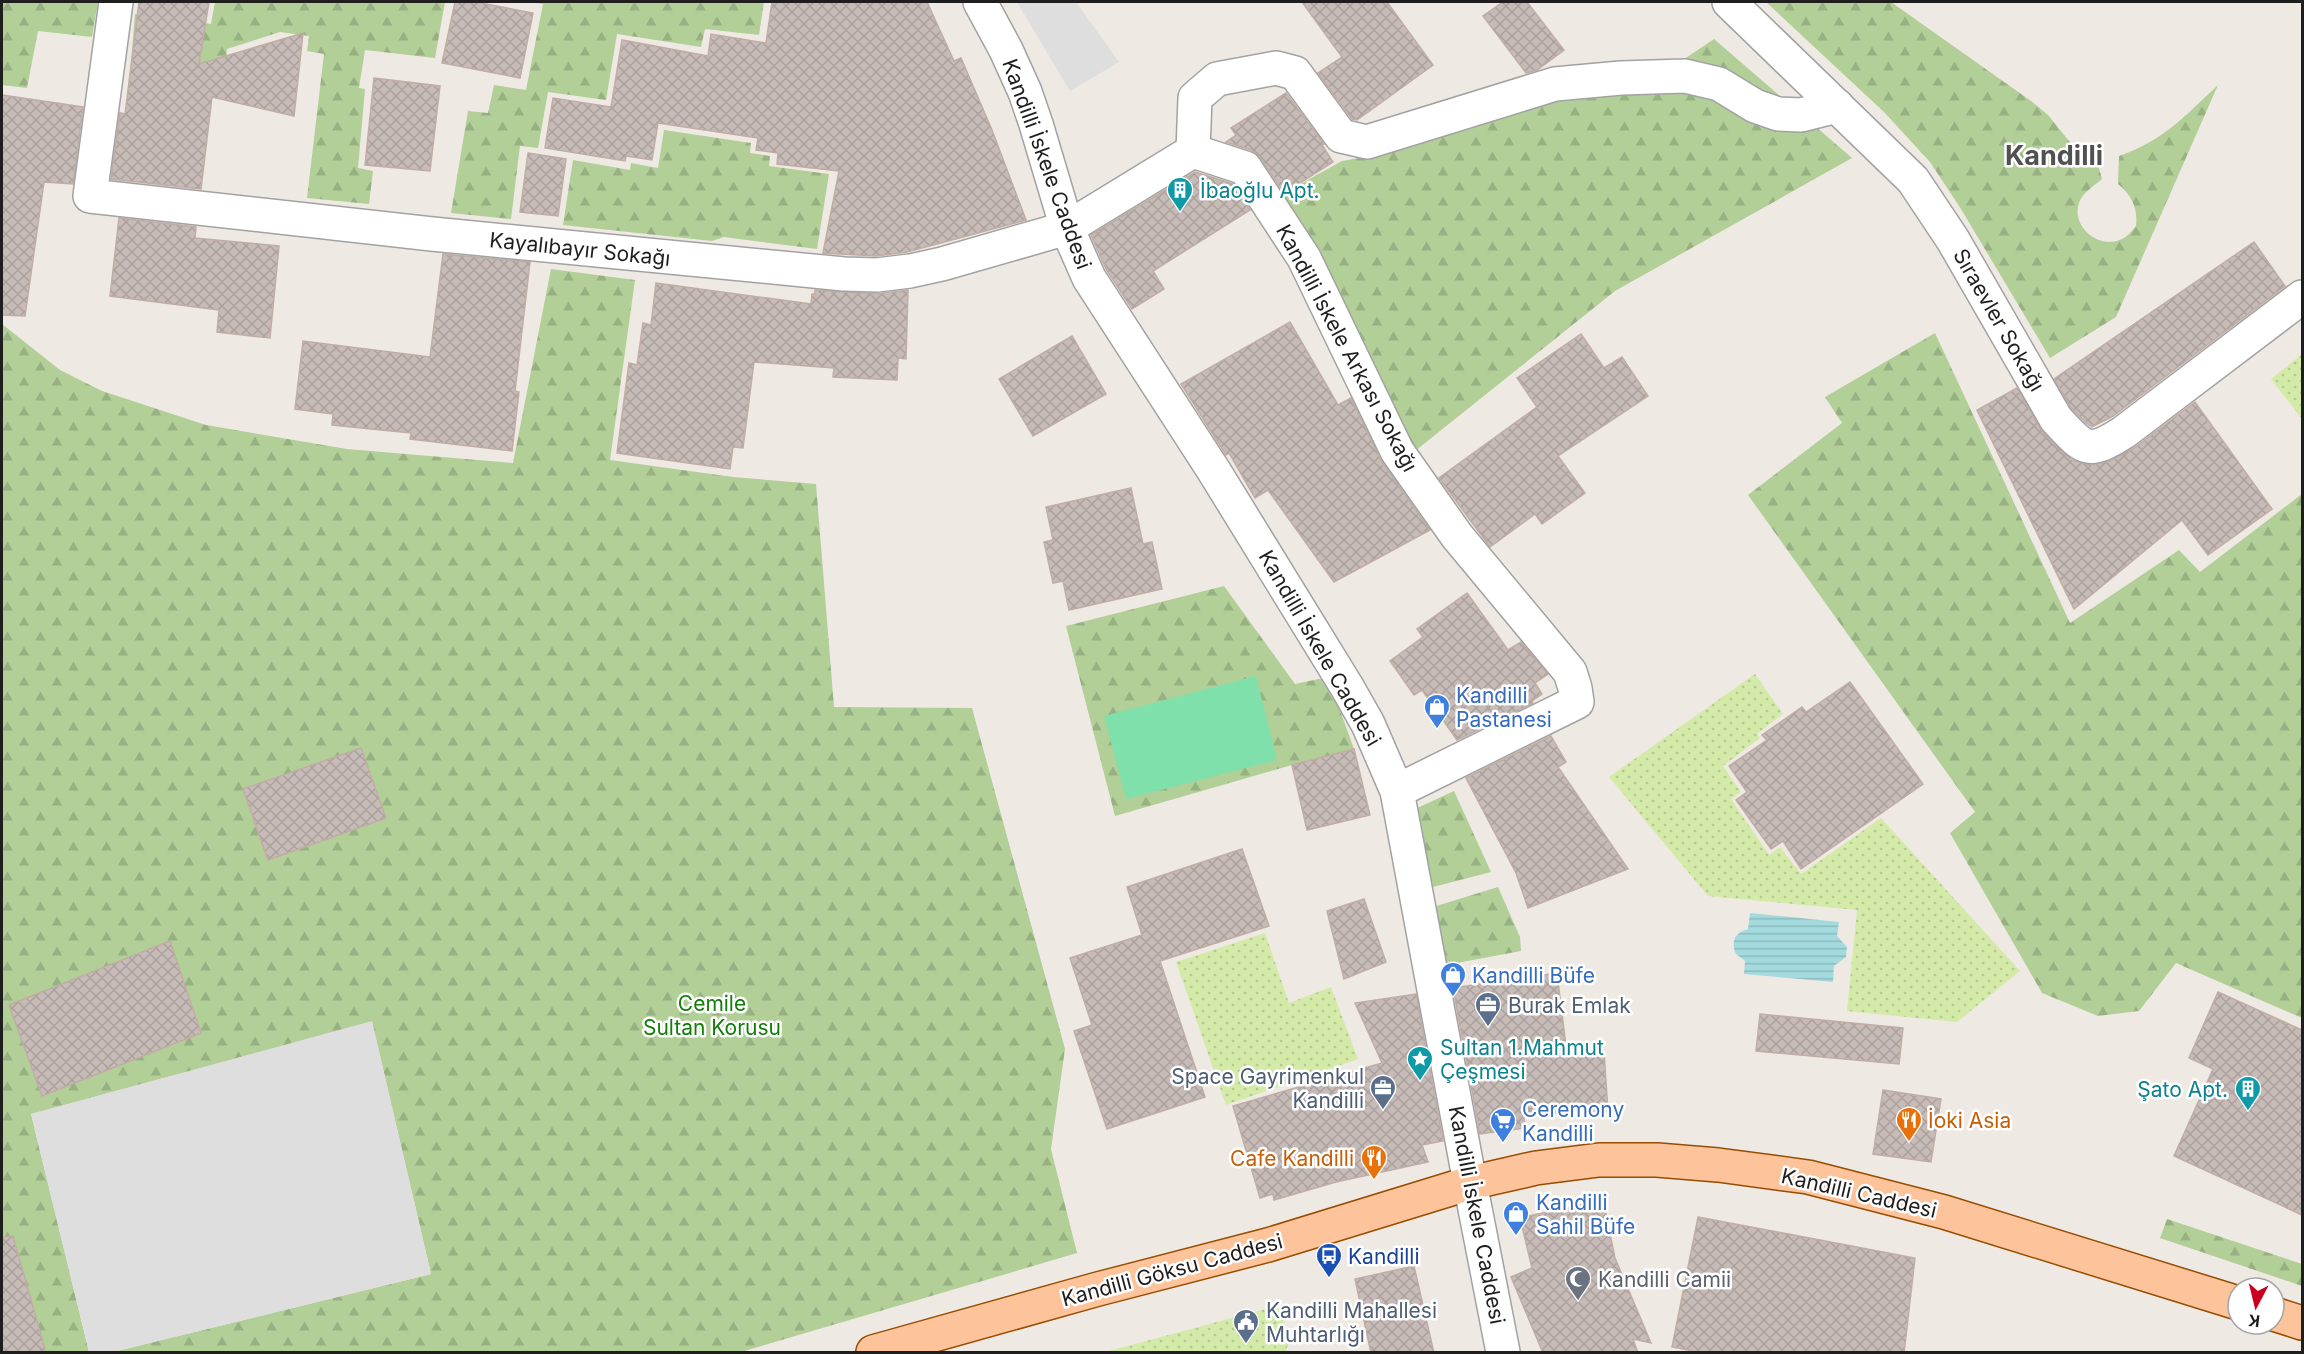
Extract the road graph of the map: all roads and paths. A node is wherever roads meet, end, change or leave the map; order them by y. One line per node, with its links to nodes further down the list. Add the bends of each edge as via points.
1 (116, 2): 6 (street, Kayalıbayır Sokağı, via 90,196 844,274 910,271)
2 (980, 2): 6 (street, Kandilli İskele Caddesi, via 1025,92)
3 (1729, 2): 4 (street, Sıraevler Sokağı)
4 (1837, 106): 5 (street, via 1801,115 1778,114 1755,106 1719,84 1685,76 1621,78 1555,84 1367,142 1341,136 1295,73 1276,68 1217,79 1195,98); 7 (street, Sıraevler Sokağı, via 1913,180 1953,240 2056,419 2086,446 2098,447 2124,432)
5 (1193, 151): 6 (street); 8 (street, Kandilli İskele Arkası Sokağı, via 1245,168 1304,258 1397,451 1457,536 1570,672 1576,702)
6 (1066, 228): 8 (street, Kandilli İskele Caddesi, via 1101,299 1214,471 1352,696)
7 (2302, 297)
8 (1397, 790): 9 (street, Kandilli İskele Caddesi)
9 (1470, 1183): 10 (main road, Kandilli Caddesi, via 1536,1168 1599,1160 1657,1160 1808,1177 1944,1212); 13 (main road, Kandilli Göksu Caddesi, via 1268,1245); 14 (street, Kandilli İskele Caddesi)
10 (2226, 1299)
11 (2286, 1318): 12 (main road)
12 (2302, 1323)
13 (873, 1353)
14 (1503, 1353)

